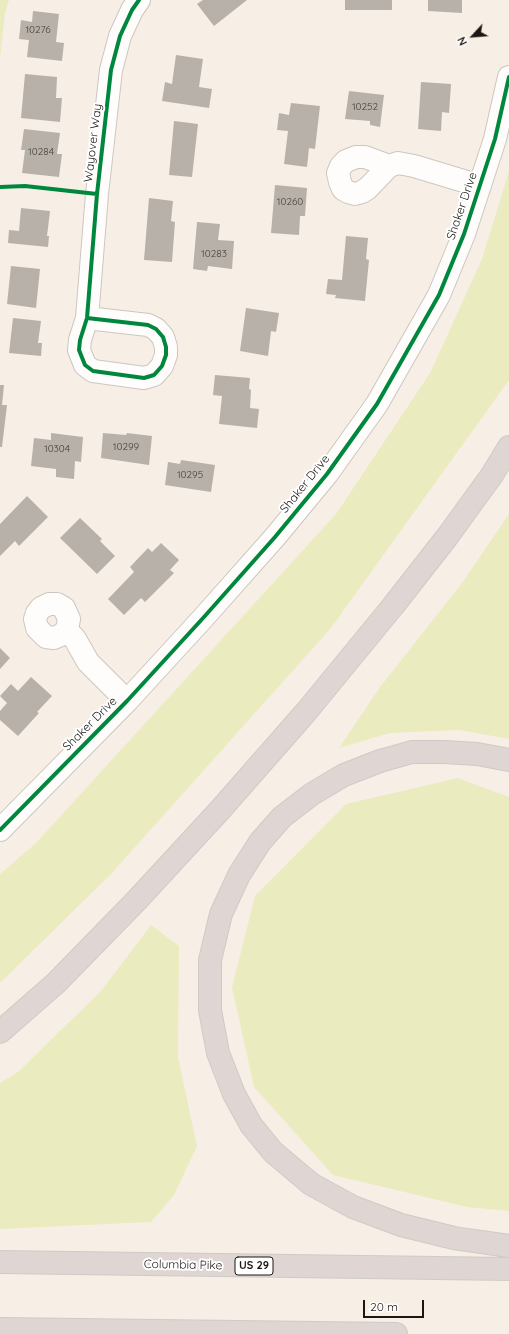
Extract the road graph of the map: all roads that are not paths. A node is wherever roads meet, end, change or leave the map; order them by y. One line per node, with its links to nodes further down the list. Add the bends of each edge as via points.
1 (139, 0): 5 (street, Wayover Way, via 120,36 112,70 97,194)
2 (509, 77): 4 (street, Shaker Drive, via 495,139)
3 (389, 166): 4 (street, via 414,166)
4 (480, 186): 8 (street, Shaker Drive, via 439,295 377,404 327,474 275,537)
5 (87, 318)
6 (509, 447): 11 (highway, via 447,537 281,741 137,900 56,984)
7 (67, 630): 8 (street, via 88,662)
8 (126, 701): 10 (street, Shaker Drive)
9 (509, 760): 12 (highway, via 470,754 412,752 344,775 312,794 282,817 260,842 238,875 221,914 210,960 210,1010 218,1053 234,1094 251,1125 273,1152 311,1184 353,1207 401,1225 454,1238)
10 (0, 830)
11 (0, 1032)
12 (509, 1246)
13 (0, 1262): 14 (highway, Columbia Pike / US 29)
14 (509, 1269)
15 (0, 1329): 16 (highway)
16 (396, 1334)

